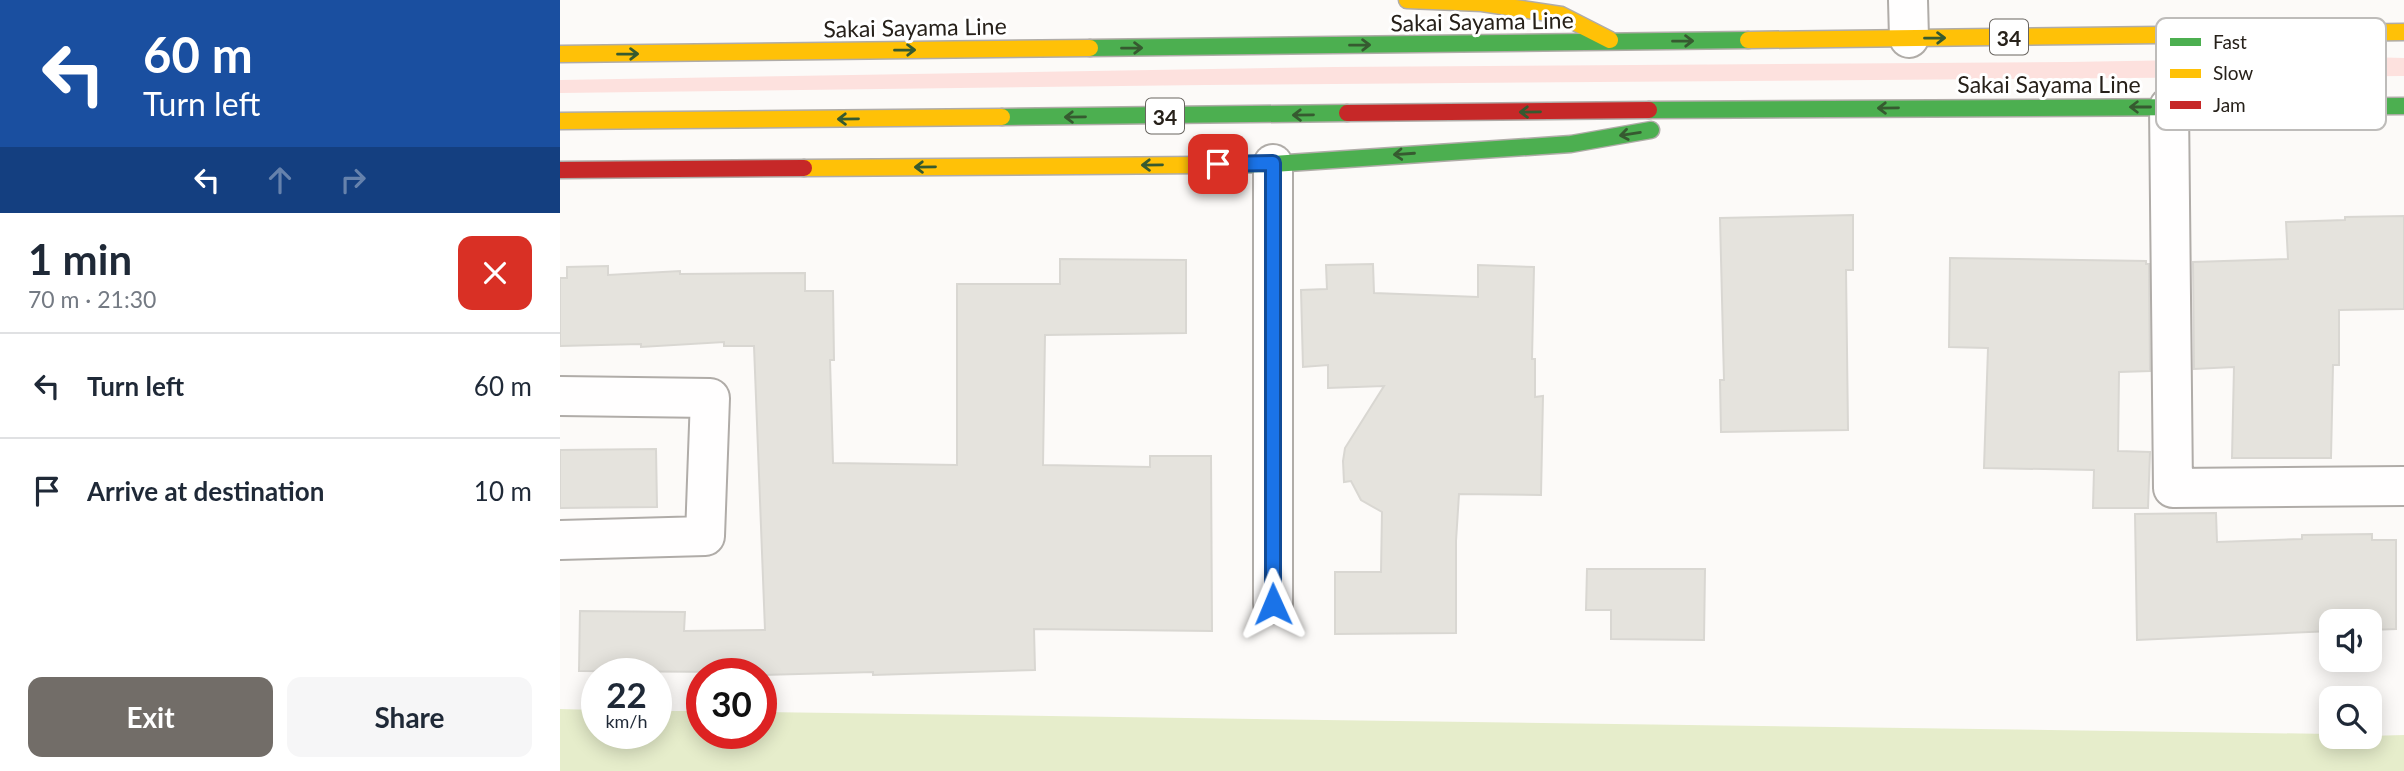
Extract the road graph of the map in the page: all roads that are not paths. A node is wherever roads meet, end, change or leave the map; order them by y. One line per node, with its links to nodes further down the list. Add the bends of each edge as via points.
1 (1407, 0): 7 (main road, via 1482,3 1561,15)
2 (1908, 0): 6 (street)
3 (2386, 32): 4 (main road, Sakai Sayama Line / 34, one-way to 4)
4 (2404, 32)
5 (2156, 35): 6 (main road, Sakai Sayama Line / 34, one-way to 5)
6 (1909, 38): 7 (main road, Sakai Sayama Line / 34, one-way to 6)
7 (1615, 42): 8 (main road, Sakai Sayama Line / 34, one-way to 7)
8 (560, 54)
9 (2386, 106): 10 (main road, Sakai Sayama Line / 34)
10 (2404, 106)
11 (2156, 107): 12 (main road, Sakai Sayama Line / 34, one-way to 12)
12 (1770, 110): 13 (main road, Sakai Sayama Line / 34, one-way to 13); 15 (main road, one-way to 15, via 1571,144)
13 (560, 121)
14 (2169, 130): 18 (street, via 2173,488)
15 (1273, 163): 16 (main road, one-way to 16); 20 (street)
16 (560, 170)
17 (560, 397): 19 (street, via 710,398 705,536)
18 (2404, 486)
19 (560, 540)
20 (1273, 604)

